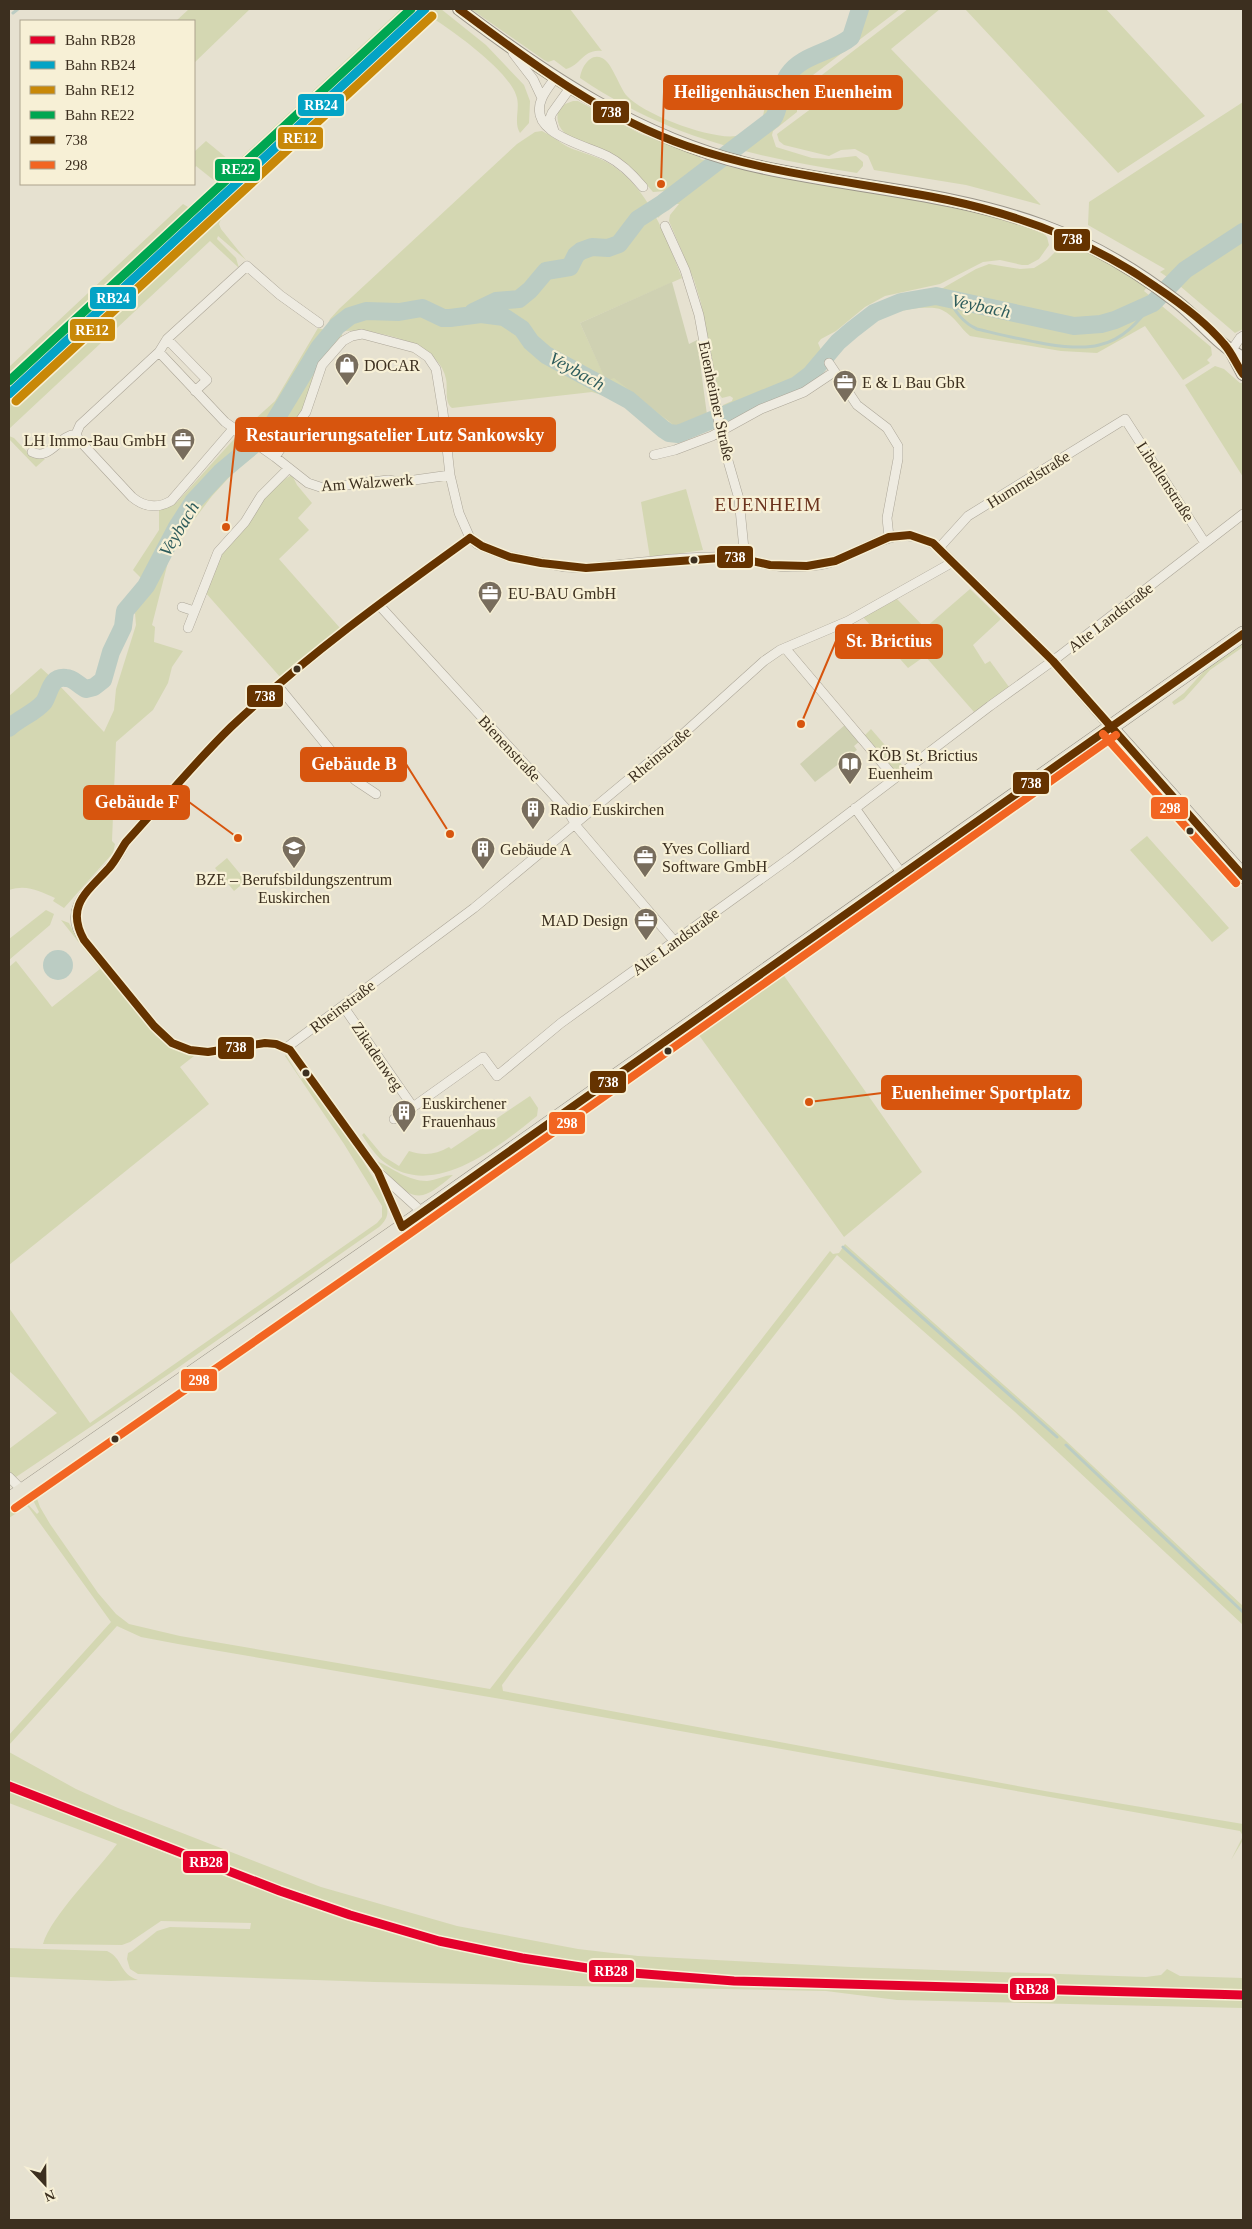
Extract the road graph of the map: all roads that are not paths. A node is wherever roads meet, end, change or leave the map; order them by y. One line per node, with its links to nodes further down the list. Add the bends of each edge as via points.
1 (459, 9): 2 (main road)
2 (506, 44): 3 (main road); 5 (street, via 533,79)
3 (555, 78): 4 (main road); 5 (street)
4 (570, 88): 6 (street, via 550,118); 12 (main road, via 646,129 707,153 804,176 946,200 1015,217 1080,242 1151,282)
5 (542, 98): 6 (street, via 541,116)
6 (554, 131): 7 (street, via 568,141 613,160)
7 (642, 186)
8 (665, 226): 20 (street, Euenheimer Straße, via 685,270 699,315)
9 (319, 323): 11 (street, via 247,266)
10 (1243, 336): 12 (street)
11 (168, 339): 13 (street); 18 (street, via 207,380)
12 (1237, 350): 14 (main road); 17 (main road)
13 (159, 352): 18 (street, Am Walzwerk); 22 (street, via 80,425)
14 (1243, 358)
15 (829, 363): 16 (street)
16 (834, 372): 20 (street, via 804,392); 29 (street, via 857,405 887,428 898,446 887,518)
17 (1243, 374)
18 (195, 391): 21 (street, Am Walzwerk)
19 (1125, 419): 31 (street, Libellenstraße); 32 (street, Hummelstraße, via 968,516)
20 (720, 428): 24 (street, via 682,448); 33 (street, Euenheimer Straße, via 739,499)
21 (233, 429): 22 (street, via 175,498 155,506 142,504 132,497); 25 (street, Am Walzwerk)
22 (76, 434): 23 (street, via 64,437 45,454)
23 (32, 452)
24 (654, 455)
25 (275, 458): 26 (street, Am Walzwerk); 27 (street, via 306,412 322,365 336,347 352,336 372,335 422,352 432,362 439,379)
26 (289, 468): 27 (street, Am Walzwerk, via 308,483 323,488); 37 (street, via 261,496 245,522 218,552)
27 (450, 475): 30 (street, via 459,513)
28 (1243, 514): 31 (street, Alte Landstraße)
29 (889, 537): 32 (street, via 910,535); 33 (street, via 835,561 816,565 780,566)
30 (470, 538): 33 (street, via 507,556 565,567 708,558); 35 (street)
31 (1205, 544): 41 (street, Alte Landstraße)
32 (940, 548): 34 (street)
33 (744, 559)
34 (953, 562): 40 (street, Rheinstraße, via 848,621); 41 (street)
35 (379, 605): 42 (street); 47 (street, Bienenstraße)
36 (182, 607): 37 (street)
37 (194, 611): 38 (street)
38 (188, 628)
39 (1243, 634): 43 (main road)
40 (785, 648): 44 (street); 47 (street, Rheinstraße, via 756,667 683,734)
41 (1053, 661): 43 (street); 44 (street, Alte Landstraße)
42 (278, 686): 45 (street, via 355,780); 52 (street, via 230,728 126,842 117,858 81,899 74,916 76,928 84,940 154,1026 172,1043 202,1052 265,1043)
43 (1110, 727): 48 (main road); 49 (main road)
44 (895, 778): 46 (street, Alte Landstraße)
45 (376, 794)
46 (855, 808): 48 (street); 50 (street, Alte Landstraße)
47 (575, 823): 50 (street, Bienenstraße); 51 (street, Rheinstraße, via 447,930)
48 (902, 874): 57 (main road)
49 (1243, 876)
50 (675, 942): 53 (street, Alte Landstraße, via 561,1023)
51 (343, 1006): 52 (street, Rheinstraße); 54 (street, Zikadenweg)
52 (286, 1048): 56 (street, via 297,1058)
53 (497, 1076): 54 (street, Zikadenweg, via 483,1057)
54 (413, 1106): 55 (street, Zikadenweg)
55 (394, 1119)
56 (378, 1172): 57 (street); 58 (street)
57 (422, 1212): 58 (main road)
58 (402, 1227): 60 (main road)
59 (9, 1477): 60 (street)
60 (22, 1490): 61 (main road)
61 (9, 1500)

